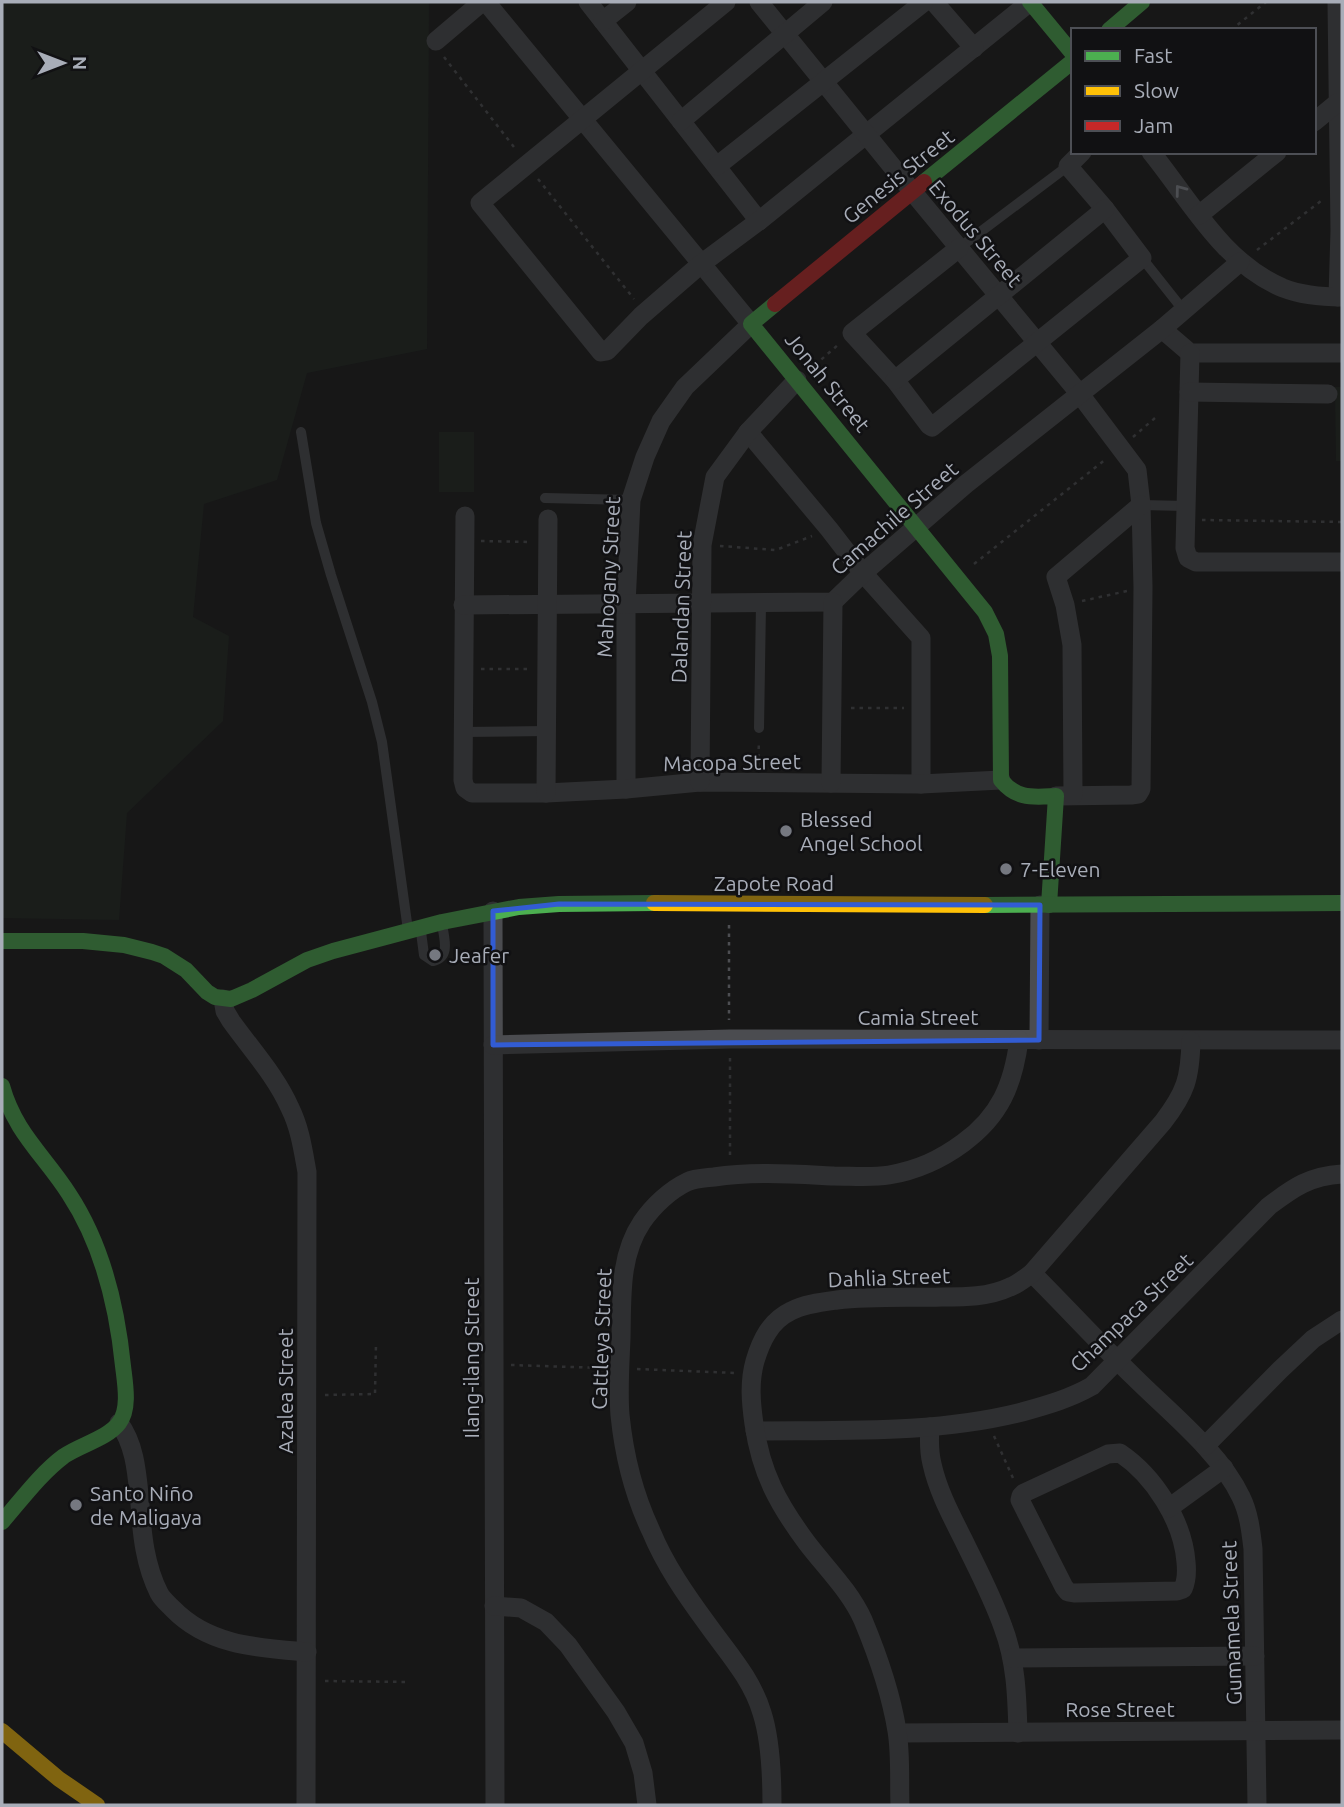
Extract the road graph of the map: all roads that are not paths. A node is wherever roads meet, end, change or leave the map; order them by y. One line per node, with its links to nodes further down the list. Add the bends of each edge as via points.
1 (484, 2): 15 (street); 23 (street, Jonah Street)
2 (588, 2): 12 (street)
3 (627, 2): 12 (street)
4 (726, 2): 20 (street)
5 (759, 2): 14 (street, Exodus Street)
6 (824, 2): 14 (street)
7 (924, 2): 21 (street)
8 (934, 2): 17 (street)
9 (1030, 2): 17 (street); 18 (main road)
10 (1337, 2): 16 (street)
11 (1139, 3): 13 (main road)
12 (603, 21): 20 (street)
13 (1111, 28)
14 (786, 34): 21 (street, Exodus Street); 24 (street)
15 (436, 41)
16 (1340, 44): 22 (street)
17 (974, 48): 26 (street)
18 (1071, 52)
19 (1071, 63): 33 (main road, Genesis Street)
20 (642, 72): 23 (street); 24 (street)
21 (824, 80): 26 (street, Exodus Street); 31 (street)
22 (1340, 103): 25 (street); 30 (street)
23 (581, 119): 41 (street, Jonah Street); 41 (street, via 480,203 601,352)
24 (681, 121): 31 (street)
25 (1316, 121)
26 (866, 133): 33 (street, Exodus Street); 36 (street)
27 (1080, 154): 32 (street)
28 (1153, 154): 35 (street, one-way to 28)
29 (1275, 154): 35 (street)
30 (1340, 163): 37 (street)
31 (717, 166): 36 (street)
32 (1068, 166): 34 (street); 38 (lane)
33 (912, 191): 38 (street, Exodus Street); 45 (main road, Genesis Street)
34 (1104, 209): 39 (street); 42 (street)
35 (1199, 215): 40 (street)
36 (759, 221): 41 (street)
37 (1341, 231): 43 (street)
38 (958, 248): 42 (street, Exodus Street); 51 (street, via 852,333)
39 (1142, 258): 44 (lane); 47 (street)
40 (1240, 262): 43 (street, via 1284,288); 44 (street, Camachile Street)
41 (701, 264): 45 (street, Jonah Street)
42 (999, 296): 47 (street, Exodus Street); 51 (street)
43 (1340, 297)
44 (1184, 311): 46 (street, Camachile Street)
45 (751, 324): 50 (main road, Jonah Street); 58 (street, Mahogany Street, via 685,387 661,421)
46 (1162, 329): 48 (street); 53 (street, Camachile Street)
47 (1038, 344): 51 (street, via 932,427); 53 (street, Exodus Street)
48 (1190, 353): 49 (street); 52 (street)
49 (1342, 353)
50 (797, 380): 56 (street, Dalandan Street); 63 (main road, Jonah Street)
51 (895, 380)
52 (1189, 392): 54 (street); 60 (street)
53 (1080, 393): 59 (street, Exodus Street, via 1138,470); 63 (street, Camachile Street)
54 (1328, 394)
55 (302, 432): 86 (lane, via 316,523 382,742)
56 (748, 432): 65 (street); 69 (street, Dalandan Street, via 716,477 702,545)
57 (545, 498): 58 (lane)
58 (631, 500): 68 (street, Mahogany Street)
59 (1141, 505): 60 (lane); 81 (street, via 1056,577 1072,645); 81 (street, Exodus Street, via 1141,789 1138,794)
60 (1186, 513): 64 (street, via 1185,548 1188,558 1196,562)
61 (465, 516): 71 (street)
62 (548, 519): 67 (street)
63 (917, 526): 65 (street, Camachile Street); 75 (main road, Jonah Street, via 985,612 996,634)
64 (1342, 562)
65 (863, 573): 66 (street, Camachile Street); 78 (street, via 921,638)
66 (833, 602): 70 (street, Camachile Street); 77 (street)
67 (547, 603): 68 (street, Camachile Street); 71 (street, Camachile Street); 73 (street)
68 (626, 604): 69 (street, Camachile Street); 79 (street, Mahogany Street)
69 (702, 604): 70 (street, Camachile Street); 76 (street, Dalandan Street)
70 (761, 604): 72 (lane)
71 (463, 605): 74 (street)
72 (759, 728)
73 (547, 731): 74 (lane); 80 (street)
74 (463, 732): 80 (street, Macopa Street, via 465,788 472,793)
75 (1001, 780): 78 (street, Macopa Street); 81 (main road, via 1017,796)
76 (699, 782): 77 (street, Macopa Street); 79 (street, Macopa Street)
77 (831, 783): 78 (street, Macopa Street)
78 (921, 784)
79 (626, 789): 80 (street, Macopa Street)
80 (546, 793)
81 (1065, 795): 83 (main road)
82 (1342, 903): 83 (main road, Zapote Road)
83 (1045, 905): 84 (main road, Zapote Road, via 559,904); 90 (street)
84 (493, 911): 85 (main road, Zapote Road); 93 (street, Ilang-ilang Street)
85 (442, 922): 86 (main road, Zapote Road); 86 (lane, via 445,953 438,960 424,955)
86 (415, 929): 88 (main road, Zapote Road, via 307,960 238,997)
87 (2, 941): 88 (main road, via 124,945 152,952 175,962 207,992)
88 (223, 999): 108 (street, Azalea Street, via 231,1021 291,1109 307,1172)
89 (1019, 1040): 90 (street, Camia Street); 93 (street, Camia Street, via 730,1039); 120 (street, Cattleya Street, via 1000,1106 976,1133 943,1158 887,1175 730,1174 689,1181 663,1198 628,1248 620,1413 634,1487 671,1572 753,1690 772,1772)
90 (1039, 1040): 92 (street, Camia Street)
91 (1342, 1040): 92 (street, Camia Street)
92 (1191, 1041): 96 (street, Dahlia Street, via 1186,1084 1178,1102)
93 (493, 1045): 107 (street, Ilang-ilang Street)
94 (2, 1086): 99 (main road, via 16,1122 69,1194 105,1274 120,1337 124,1412)
95 (1342, 1174): 98 (street, Champaca Street, via 1294,1186 1269,1206)
96 (1032, 1273): 98 (street, Gumamela Street); 101 (street, Dahlia Street, via 992,1294 854,1298 790,1311 772,1325 761,1342 752,1374)
97 (1342, 1320): 102 (street, via 1296,1354)
98 (1117, 1361): 100 (street, Champaca Street, via 1092,1386 1055,1404 987,1421); 102 (street, Gumamela Street)
99 (119, 1423): 104 (main road, via 72,1450); 108 (street, via 132,1447 143,1539 160,1595 181,1617 226,1641)
100 (930, 1427): 101 (street, Champaca Street); 110 (street, via 929,1447 943,1500 996,1609)
101 (755, 1431): 115 (street, Dahlia Street, via 771,1487 861,1616 879,1659)
102 (1205, 1446): 103 (street, Gumamela Street)
103 (1224, 1468): 105 (street); 109 (street, Gumamela Street, via 1242,1498 1250,1524)
104 (9, 1501): 106 (main road)
105 (1169, 1508): 105 (street, via 1185,1551 1187,1582 1183,1589 1074,1593 1063,1587 1020,1500 1024,1493 1108,1454 1120,1453)
106 (2, 1522)
107 (494, 1606): 118 (street, Ilang-ilang Street); 119 (street, via 521,1608 546,1622 568,1645 634,1743)
108 (307, 1651): 117 (street, Azalea Street)
109 (1255, 1656): 110 (street); 113 (street, Gumamela Street)
110 (1012, 1658): 114 (street)
111 (1342, 1730): 113 (street, Rose Street)
112 (2, 1731): 116 (main road)
113 (1256, 1731): 114 (street, Rose Street); 122 (street, Gumamela Street)
114 (1018, 1732): 115 (street, Rose Street)
115 (898, 1733): 121 (street, Dahlia Street)
116 (97, 1805)
117 (306, 1805)
118 (495, 1805)
119 (647, 1805)
120 (772, 1805)
121 (900, 1805)
122 (1257, 1805)

